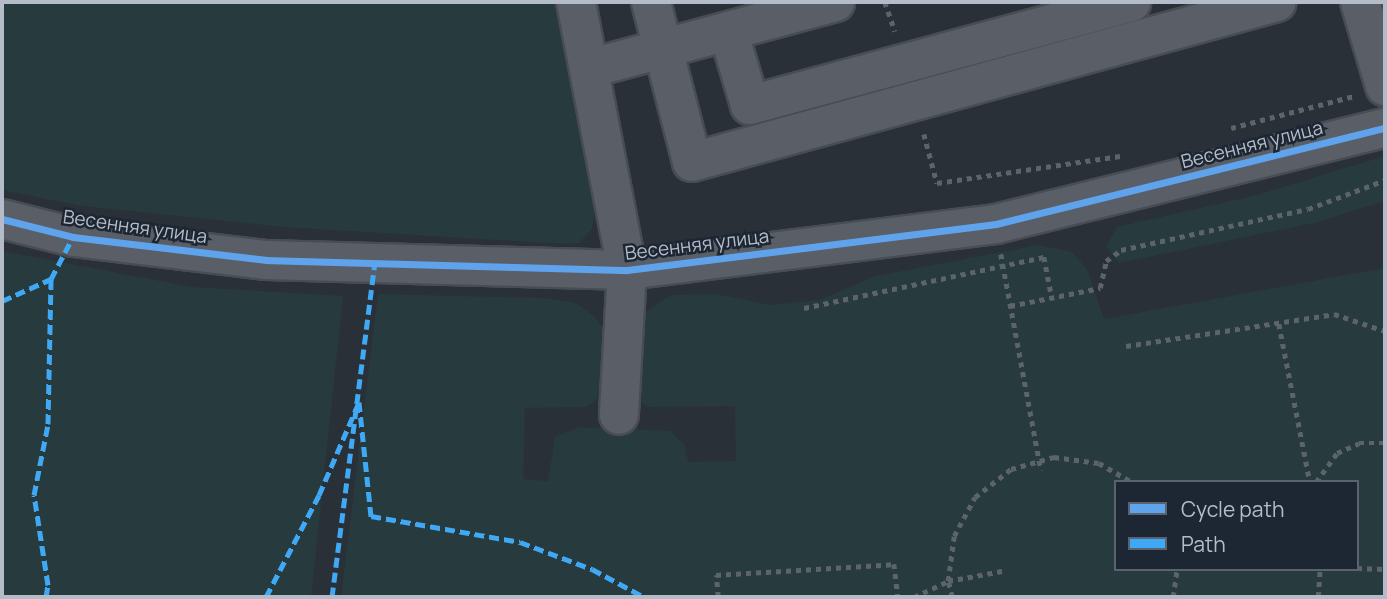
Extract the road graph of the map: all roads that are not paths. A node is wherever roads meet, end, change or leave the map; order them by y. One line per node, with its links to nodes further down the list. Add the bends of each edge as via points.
1 (576, 2): 9 (street)
2 (651, 2): 8 (street)
3 (835, 2): 7 (street)
4 (1131, 2): 7 (street, via 750,105)
5 (1277, 2): 8 (street, via 692,162)
6 (1360, 2): 10 (street)
7 (729, 34): 8 (street)
8 (663, 50): 9 (street)
9 (592, 68): 13 (street)
10 (1372, 90)
11 (1385, 128): 13 (street, Весенняя улица, via 996,224)
12 (2, 219): 13 (street, Весенняя улица, via 73,237 267,260)
13 (627, 270): 14 (street)
14 (619, 415)

